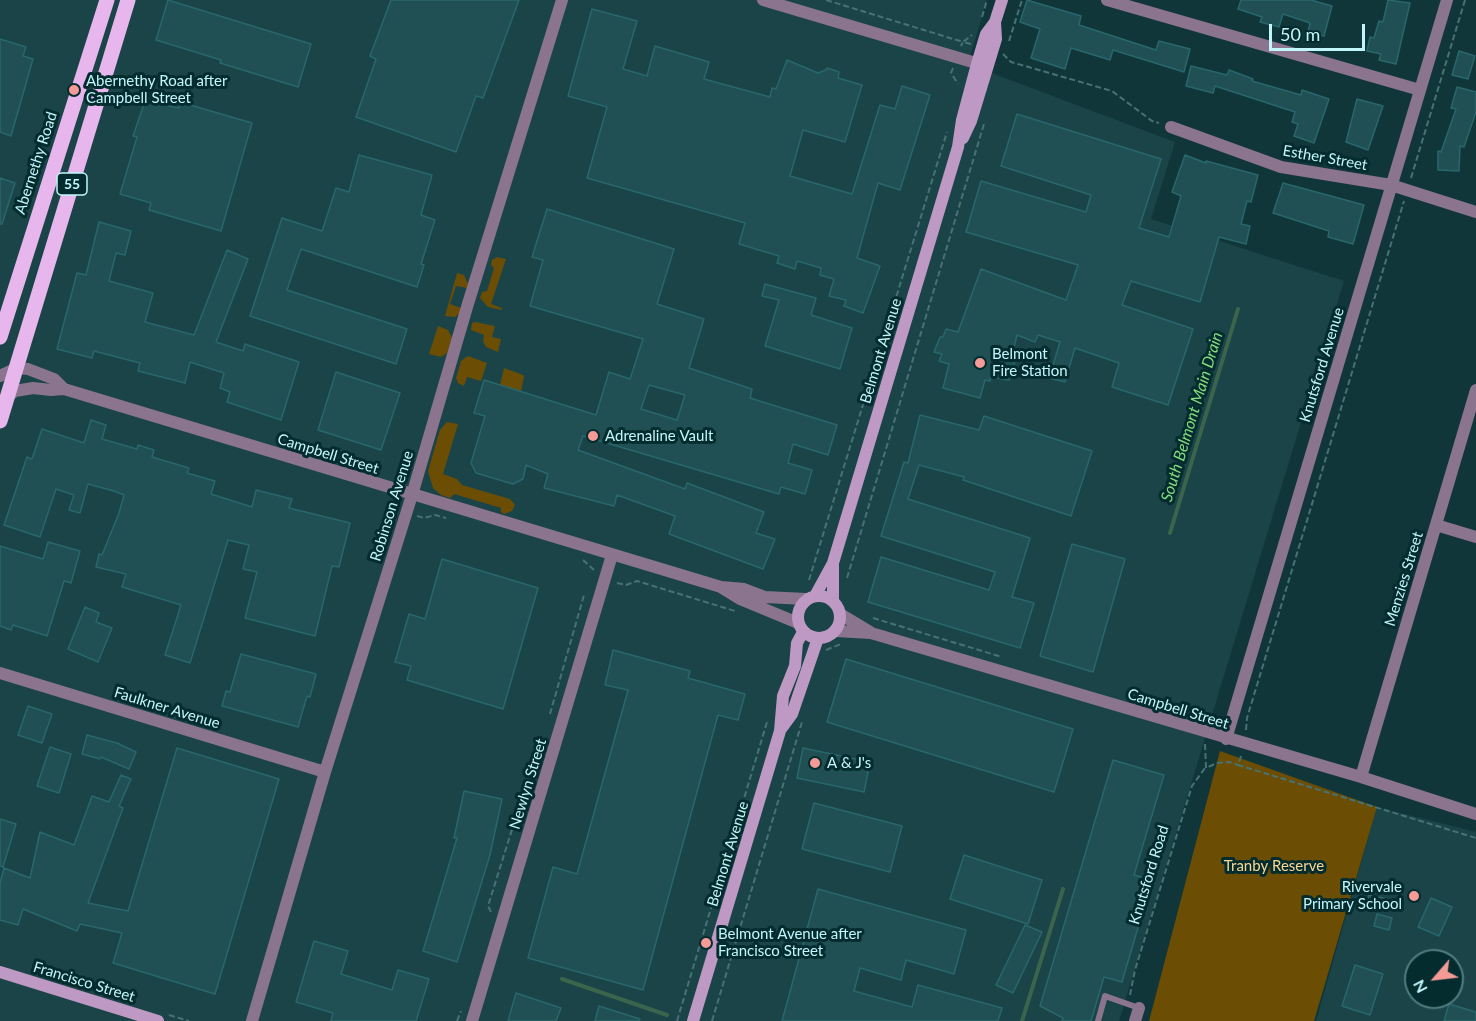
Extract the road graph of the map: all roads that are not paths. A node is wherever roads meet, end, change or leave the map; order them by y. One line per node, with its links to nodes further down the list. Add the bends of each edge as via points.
1 (107, 0): 13 (main road, Abernethy Road / 55)
2 (128, 0): 14 (main road, 55)
3 (562, 0): 20 (street, Robinson Avenue)
4 (763, 0): 8 (street)
5 (1002, 0): 8 (main road, Belmont Avenue, via 995,22 986,34)
6 (1107, 0): 9 (street)
7 (1447, 0): 9 (street, Knutsford Avenue)
8 (982, 65): 24 (main road, Belmont Avenue, via 962,120 958,147)
9 (1420, 90): 11 (street, Knutsford Avenue)
10 (1171, 127): 11 (street, Esther Street, via 1281,167)
11 (1391, 185): 12 (street, Esther Street); 35 (street, Knutsford Avenue)
12 (1476, 212)
13 (0, 337)
14 (17, 368): 15 (street); 16 (street, Campbell Street, via 54,379); 18 (main road, 55)
15 (0, 376)
16 (64, 389): 18 (street, Campbell Street, via 33,388); 20 (street, Campbell Street)
17 (1476, 390): 21 (street, Menzies Street)
18 (8, 396): 19 (main road, 55)
19 (0, 421)
20 (412, 495): 23 (street, Campbell Street); 36 (street, Robinson Avenue)
21 (1436, 525): 22 (street); 37 (street, Menzies Street)
22 (1476, 537)
23 (612, 555): 25 (street, Campbell Street); 43 (street, Newlyn Street)
24 (833, 563): 26 (main road, Belmont Avenue); 27 (main road, Belmont Avenue)
25 (721, 588): 26 (street, Campbell Street, via 744,588 765,597); 29 (street, Campbell Street)
26 (811, 598): 27 (main road, via 828,597); 29 (main road, via 799,610)
27 (833, 601): 28 (main road)
28 (840, 614): 30 (main road); 31 (street, Campbell Street)
29 (801, 627): 32 (main road); 34 (main road, Belmont Avenue, via 795,666 783,696)
30 (836, 631): 31 (street, Campbell Street); 32 (main road)
31 (871, 633): 35 (street, Campbell Street)
32 (818, 638): 34 (main road, Belmont Avenue, via 792,714)
33 (0, 673): 36 (street, Faulkner Avenue)
34 (781, 729): 44 (main road, Belmont Avenue)
35 (1226, 739): 37 (street, Campbell Street)
36 (325, 771): 42 (street, Robinson Avenue)
37 (1361, 777): 38 (street, Campbell Street)
38 (1476, 814)
39 (0, 972): 41 (main road, Francisco Street)
40 (1139, 1008): 45 (lane, via 1105,996); 46 (street)
41 (158, 1021)
42 (252, 1021)
43 (472, 1021)
44 (693, 1021)
45 (1098, 1021)
46 (1135, 1021)

